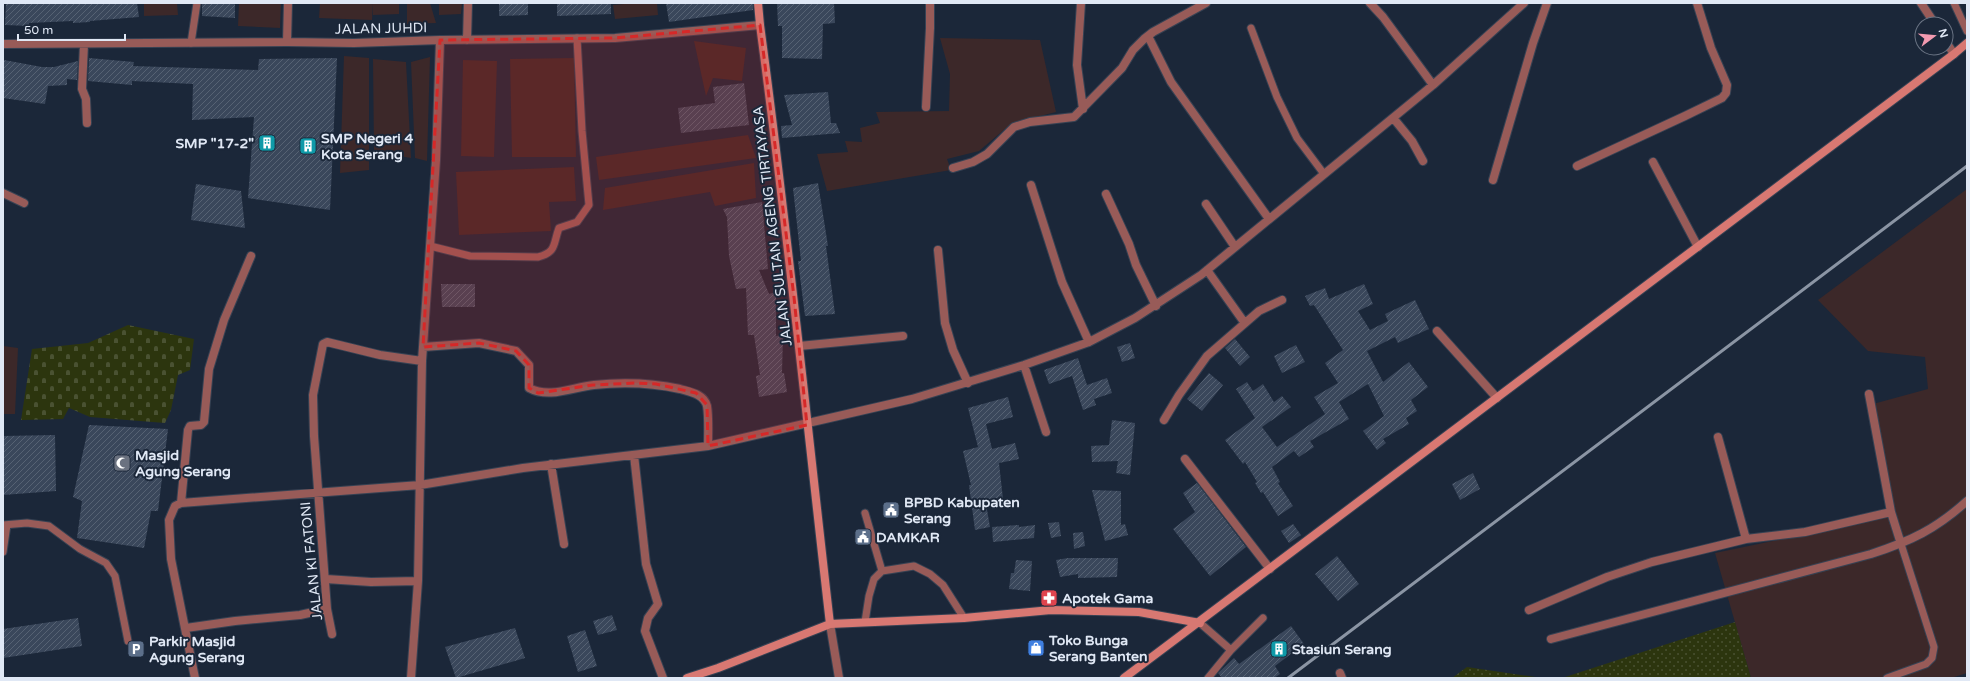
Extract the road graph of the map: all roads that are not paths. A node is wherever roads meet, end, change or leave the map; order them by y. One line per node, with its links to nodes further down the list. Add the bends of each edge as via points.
1 (196, 3): 23 (lane)
2 (288, 3): 22 (street)
3 (468, 3): 21 (street)
4 (758, 3): 15 (main road, JALAN SULTAN AGENG TIRTAYASA)
5 (930, 3): 30 (street)
6 (1081, 3): 31 (street, via 1077,65)
7 (1206, 3): 18 (street)
8 (1370, 3): 29 (street)
9 (1524, 3): 29 (street)
10 (1547, 3): 39 (street, via 1528,57)
11 (1697, 3): 36 (street, via 1711,48 1727,86 1726,93 1722,98)
12 (1921, 3): 14 (street)
13 (1954, 3): 17 (lane)
14 (1930, 16)
15 (760, 25): 19 (street, JALAN JUHDI, via 615,38); 58 (main road, JALAN SULTAN AGENG TIRTAYASA)
16 (1251, 28): 38 (lane, via 1277,97 1297,138)
17 (1967, 31)
18 (1148, 36): 31 (street); 45 (street, via 1171,82)
19 (577, 38): 21 (street, JALAN JUHDI); 46 (lane, via 589,204 583,216 577,222 559,228 553,249 547,255 538,257 470,256)
20 (440, 40): 21 (street, JALAN JUHDI); 22 (street, JALAN JUHDI, via 354,44); 46 (street)
21 (467, 40)
22 (287, 42): 23 (street, JALAN JUHDI)
23 (191, 43): 26 (street, JALAN JUHDI)
24 (1967, 43): 27 (main road)
25 (3, 44): 26 (street, JALAN JUHDI)
26 (84, 44): 33 (street, via 82,89 86,99)
27 (1954, 54)
28 (1951, 56): 48 (main road)
29 (1434, 85): 32 (street)
30 (926, 107)
31 (1083, 109): 37 (street, via 1074,117 1030,122 1014,127 987,154 973,162)
32 (1394, 119): 34 (street); 38 (street)
33 (87, 123)
34 (1423, 160)
35 (1653, 162): 48 (street)
36 (1577, 166)
37 (953, 168)
38 (1324, 174): 45 (street)
39 (1493, 180)
40 (1031, 185): 57 (street, via 1062,282)
41 (3, 193): 43 (street)
42 (1106, 194): 53 (street)
43 (24, 204)
44 (1206, 204): 47 (street)
45 (1269, 219): 47 (street)
46 (430, 246): 59 (street)
47 (1235, 247): 51 (street)
48 (1698, 247): 64 (main road)
49 (938, 250): 62 (street, via 945,323 953,350)
50 (251, 256): 76 (street, via 224,320 209,369 204,422 201,425 190,426 188,430)
51 (1207, 270): 53 (street); 54 (street)
52 (1282, 300): 54 (street, via 1259,311)
53 (1156, 306): 57 (street)
54 (1244, 322): 65 (street, via 1207,356 1179,394)
55 (1437, 331): 64 (street)
56 (903, 336): 58 (street)
57 (1089, 342): 61 (street)
58 (799, 346): 66 (main road, JALAN SULTAN AGENG TIRTAYASA)
59 (423, 347): 60 (street); 69 (street, via 479,343 516,351 529,365 529,388 538,393 593,385 656,384 696,393 706,405)
60 (422, 361): 73 (street); 74 (street, via 380,355 327,342 323,344 313,395)
61 (1024, 366): 62 (street); 67 (street)
62 (968, 383): 66 (street, via 912,400)
63 (1869, 394): 77 (street)
64 (1497, 398): 84 (main road)
65 (1164, 420)
66 (807, 425): 69 (street); 94 (main road, JALAN SULTAN AGENG TIRTAYASA)
67 (1046, 432)
68 (1718, 437): 80 (street)
69 (708, 446): 70 (street)
70 (634, 455): 72 (street); 102 (street, via 646,564 658,604 648,618 645,631)
71 (1185, 459): 84 (street)
72 (551, 464): 73 (street); 81 (street)
73 (420, 485): 74 (street); 87 (street)
74 (318, 494): 76 (street, JALAN KI FATONI, via 269,495); 86 (street, JALAN KI FATONI)
75 (1967, 501): 82 (street, via 1930,530)
76 (181, 503): 95 (street, via 171,512 170,536 171,559)
77 (1891, 512): 80 (street, via 1805,532); 82 (street)
78 (865, 513): 85 (lane)
79 (5, 525): 83 (lane); 98 (lane, via 27,523 49,526 106,564 115,576)
80 (1746, 540): 89 (street, via 1652,562)
81 (564, 544)
82 (1901, 544): 97 (street); 107 (lane, via 1934,648 1932,658 1926,664)
83 (3, 552)
84 (1270, 569): 93 (main road)
85 (882, 571): 90 (lane, via 914,566 930,574 943,585); 92 (lane, via 874,579)
86 (326, 579): 87 (street, via 371,582); 88 (street, JALAN KI FATONI)
87 (418, 581): 101 (street)
88 (327, 609): 95 (street, via 300,615); 96 (street, JALAN KI FATONI)
89 (1529, 610)
90 (964, 618): 92 (main road); 93 (main road, via 1051,610 1138,612)
91 (1263, 618): 99 (lane)
92 (865, 622): 94 (main road)
93 (1200, 623): 99 (lane); 105 (main road)
94 (830, 624): 103 (main road); 104 (street)
95 (186, 628): 100 (street)
96 (332, 634)
97 (1551, 639)
98 (128, 641)
99 (1231, 650): 106 (lane)
100 (194, 678)
101 (411, 678)
102 (663, 678)
103 (687, 678)
104 (839, 678)
105 (1124, 678)
106 (1208, 678)
107 (1887, 678)

